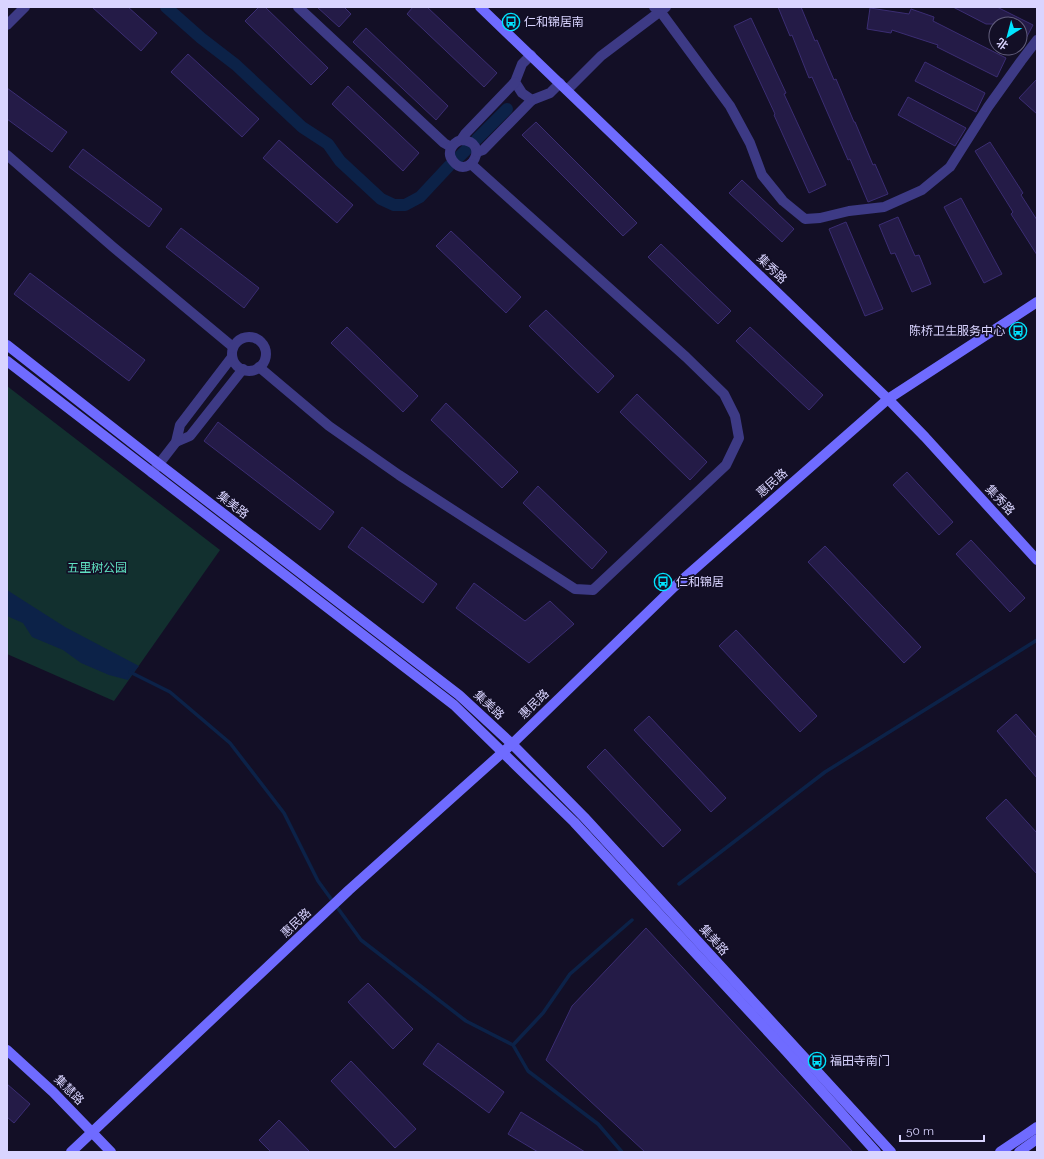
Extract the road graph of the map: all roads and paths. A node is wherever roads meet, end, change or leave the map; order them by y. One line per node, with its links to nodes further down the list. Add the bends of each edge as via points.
1 (25, 7): 5 (street)
2 (298, 7): 13 (street)
3 (480, 7): 7 (main road, 集秀路)
4 (660, 8): 6 (street, via 730,106 750,142 762,176 783,201 805,219 884,207 922,190 950,166 1020,61); 10 (street, via 601,56)
5 (7, 25)
6 (1037, 40)
7 (531, 55): 8 (street, via 522,64); 9 (main road, 集秀路)
8 (515, 82): 11 (street, via 522,93); 12 (street)
9 (560, 83): 10 (main road, 集秀路); 11 (street, via 550,93)
10 (567, 90): 23 (main road, 集秀路)
11 (532, 100): 14 (street, via 483,150)
12 (461, 140): 13 (street); 14 (street, via 470,141)
13 (451, 147): 16 (street, via 450,156 454,163 462,167)
14 (477, 152): 16 (street)
15 (7, 155): 19 (street)
16 (471, 164): 21 (street, via 724,394 735,416 739,438 726,465 593,590 575,589 399,475 329,426)
17 (1037, 302): 23 (main road, 惠民路)
18 (7, 345): 25 (main road, 集美路)
19 (233, 352): 21 (street, via 240,339 251,337 260,342 264,346 265,357); 22 (street, via 234,362); 24 (street, via 180,425)
20 (7, 361): 26 (main road, 集美路)
21 (259, 367): 22 (street)
22 (243, 369): 24 (street, via 190,436)
23 (888, 399): 27 (main road, 集秀路); 28 (main road, 惠民路, via 674,587)
24 (176, 442): 25 (street)
25 (159, 464): 26 (street); 28 (main road, 集美路, via 459,695)
26 (152, 473): 29 (main road, 集美路, via 454,706)
27 (1037, 560)
28 (512, 744): 29 (main road, 惠民路); 37 (main road, 集美路, via 584,817)
29 (503, 752): 32 (main road, 惠民路, via 349,890); 36 (main road, 集美路, via 574,822)
30 (7, 1050): 32 (main road, 集慧路)
31 (1037, 1126): 38 (main road)
32 (93, 1132): 34 (main road, 惠民路); 35 (main road, 集慧路)
33 (1037, 1139): 39 (main road)
34 (71, 1152)
35 (111, 1152)
36 (876, 1152)
37 (891, 1152)
38 (1000, 1152)
39 (1019, 1152)

